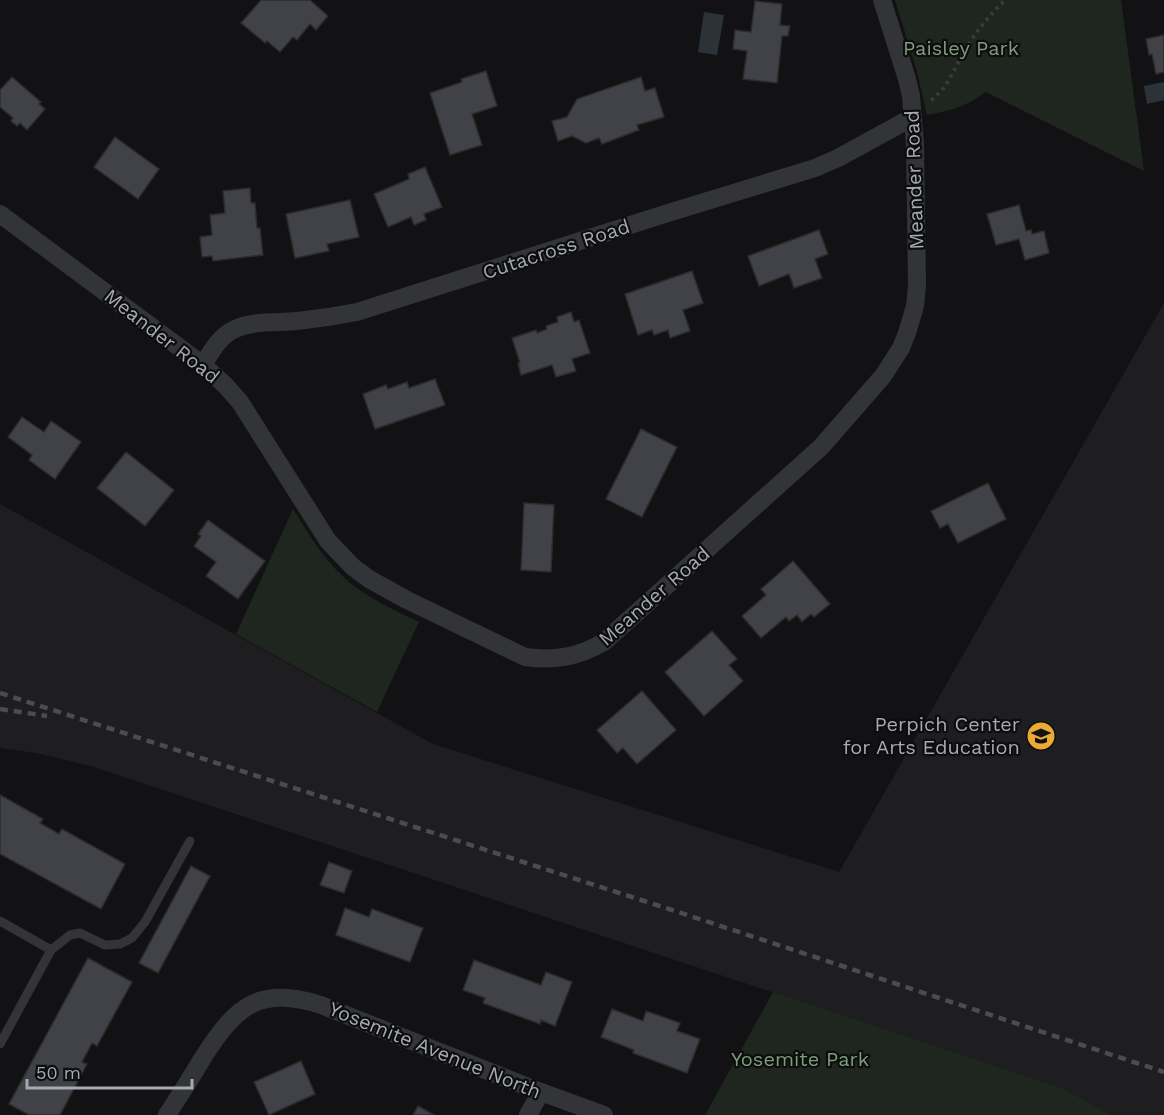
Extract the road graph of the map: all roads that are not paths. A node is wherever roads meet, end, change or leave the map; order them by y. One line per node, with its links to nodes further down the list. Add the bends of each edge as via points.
1 (882, 0): 2 (street, Meander Road, via 908,79)
2 (913, 117): 4 (street, Cutacross Road, via 815,168 357,312 243,326 216,344); 4 (street, Meander Road, via 917,285 911,322 901,348 883,376 821,447 604,642 588,651 557,659 525,657 369,579 328,541 240,402)
3 (0, 214): 4 (street, Meander Road)
4 (203, 365)
5 (190, 841): 7 (lane, via 132,938 105,945 80,933 70,935)
6 (0, 921): 7 (lane)
7 (51, 950): 8 (lane)
8 (0, 1044)
9 (541, 1092): 10 (street, Yosemite Avenue North, via 321,1005 276,997 246,1007 227,1023); 11 (street); 12 (street, Yosemite Avenue North)
10 (168, 1115)
11 (528, 1115)
12 (604, 1115)

